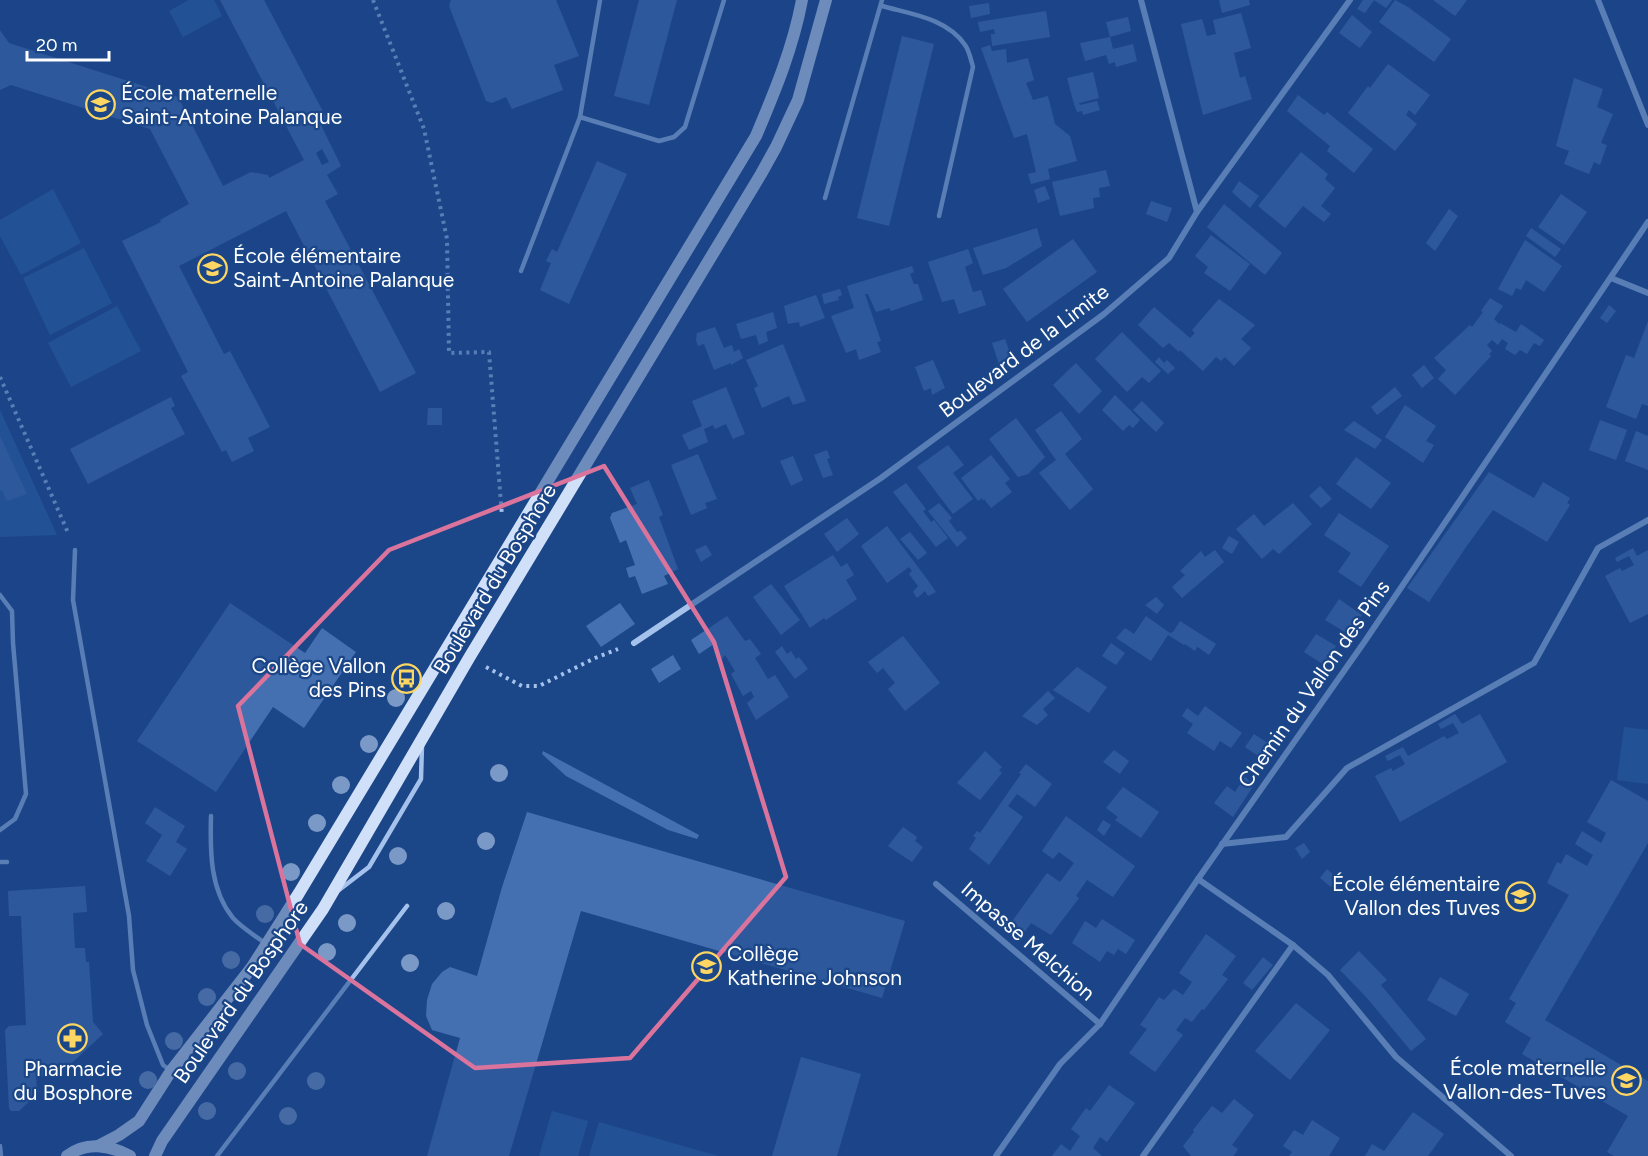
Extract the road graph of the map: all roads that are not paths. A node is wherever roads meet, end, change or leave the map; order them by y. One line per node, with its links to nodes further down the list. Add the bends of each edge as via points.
1 (600, 0): 9 (lane)
2 (724, 0): 9 (lane, via 685,127 674,137 659,141)
3 (802, 0): 32 (street, Boulevard du Bosphore, via 780,80 756,136)
4 (826, 0): 22 (street, Boulevard du Bosphore, via 798,100 776,147)
5 (1141, 0): 12 (street)
6 (1350, 0): 12 (street, Boulevard de la Limite)
7 (1598, 0): 10 (street)
8 (882, 3): 11 (lane); 13 (lane, via 933,20 952,32 966,45 973,67)
9 (580, 117): 15 (lane)
10 (1648, 125)
11 (825, 198)
12 (1197, 212): 21 (street, Boulevard de la Limite, via 1169,258 1104,314 880,478)
13 (939, 216)
14 (1648, 222): 16 (street, Chemin du Vallon des Pins)
15 (521, 272)
16 (1611, 278): 17 (street); 25 (street, Chemin du Vallon des Pins)
17 (1648, 293)
18 (1648, 520): 25 (street, via 1598,548 1534,663 1347,768 1286,837)
19 (75, 550): 35 (lane, Boulevard du Bosphore, via 73,600 129,916 133,970 147,1025 163,1065)
20 (0, 595): 24 (lane, via 12,611 27,794 15,819)
21 (634, 643)
22 (422, 739): 30 (street, Boulevard du Bosphore); 30 (lane, via 421,779 369,867)
23 (211, 816): 32 (lane, via 215,887 234,919)
24 (0, 830)
25 (1222, 844): 28 (street, Chemin du Vallon des Pins)
26 (0, 862): 27 (lane)
27 (8, 862)
28 (1198, 879): 33 (street); 34 (street, Chemin du Vallon des Pins)
29 (936, 884): 34 (street, Impasse Melchion)
30 (329, 898): 41 (street, Boulevard du Bosphore)
31 (407, 906): 42 (lane)
32 (266, 945): 35 (street, Boulevard du Bosphore)
33 (1293, 945): 44 (street); 45 (street, via 1328,975 1396,1057)
34 (1100, 1024): 43 (street, Chemin du Vallon des Pins, via 1060,1064)
35 (171, 1071): 37 (street, Boulevard du Bosphore, via 139,1121)
36 (0, 1146): 38 (lane)
37 (98, 1146): 39 (street, Boulevard du Bosphore); 40 (street, via 115,1148)
38 (0, 1156)
39 (66, 1156)
40 (130, 1156)
41 (155, 1156)
42 (217, 1156)
43 (996, 1156)
44 (1143, 1156)
45 (1511, 1156)

